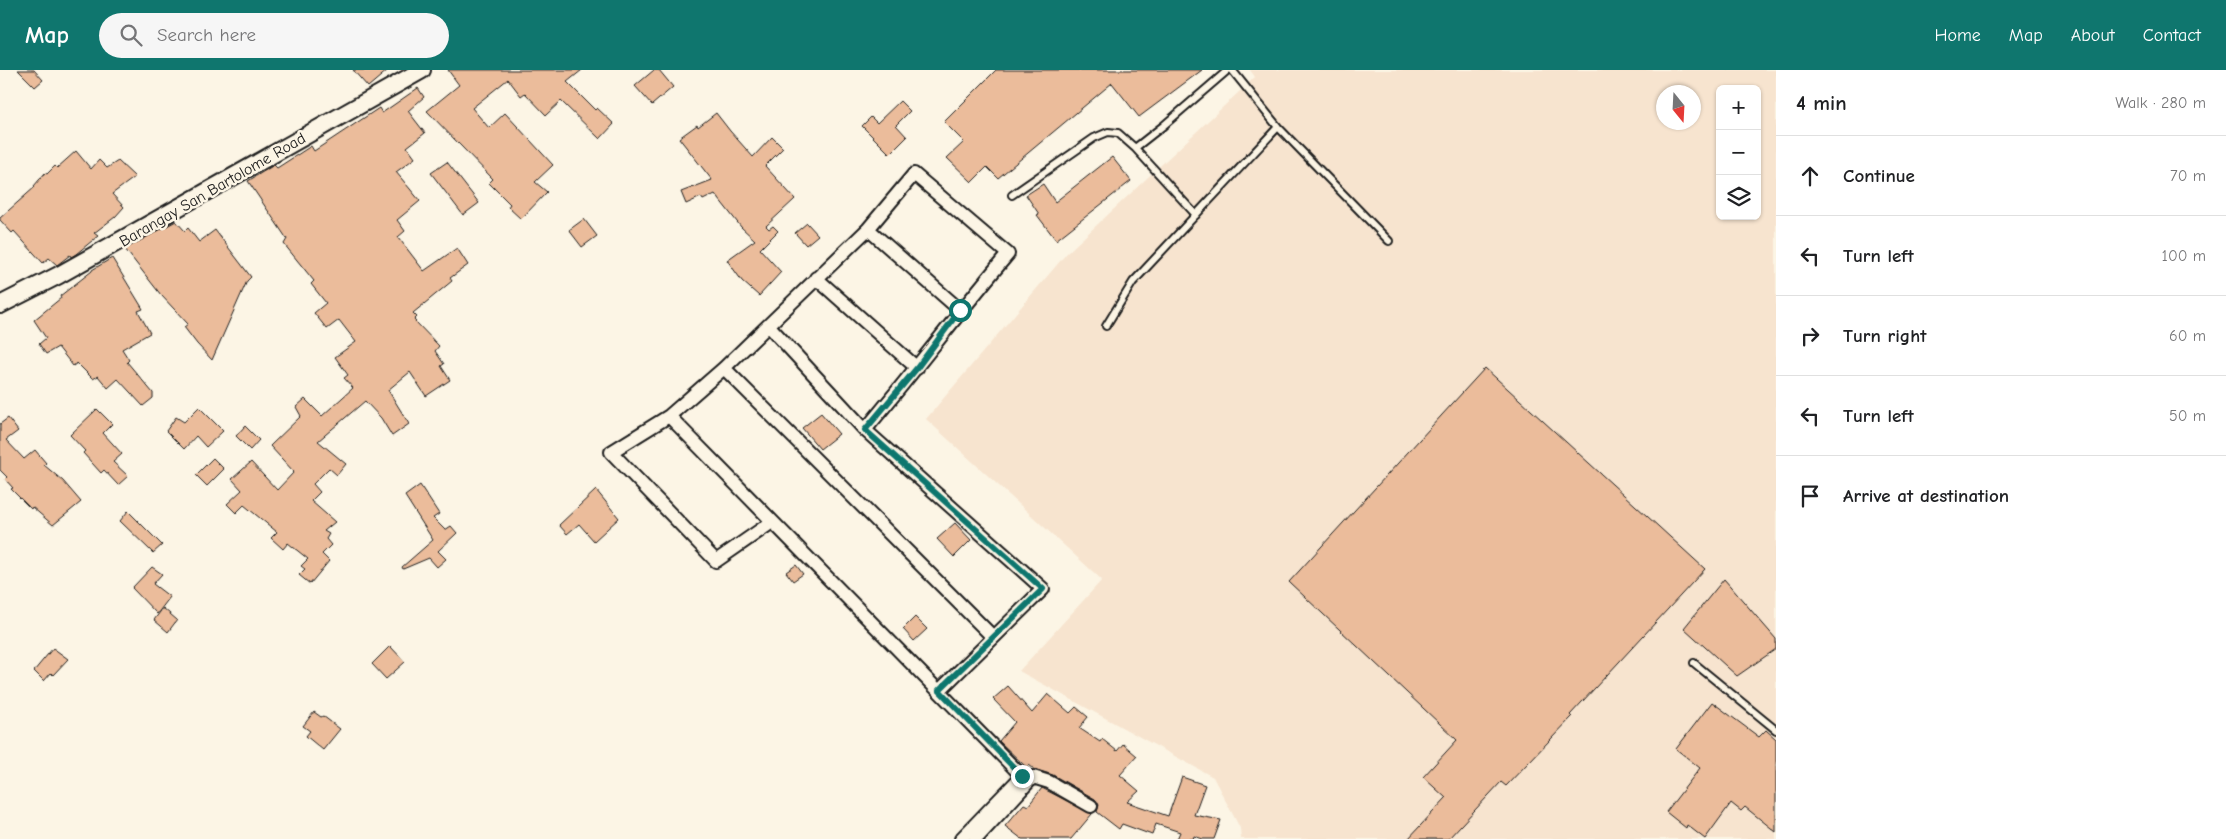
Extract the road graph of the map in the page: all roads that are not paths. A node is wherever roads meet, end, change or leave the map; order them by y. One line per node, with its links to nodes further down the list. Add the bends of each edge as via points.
1 (422, 70): 11 (street, Barangay San Bartolome Road)
2 (1228, 70): 5 (lane)
3 (1232, 70): 4 (lane)
4 (1278, 128): 7 (lane); 9 (lane)
5 (1134, 148): 6 (lane, via 1118,133 1108,132 1094,138); 7 (lane)
6 (1012, 195)
7 (1196, 215): 14 (lane, via 1133,282)
8 (868, 229): 10 (street); 12 (street); 12 (street, via 914,174 1008,254)
9 (1389, 241)
10 (816, 278): 13 (street); 16 (street)
11 (0, 305)
12 (960, 310): 16 (street)
13 (769, 326): 15 (street); 18 (street)
14 (1106, 326)
15 (724, 368): 17 (street); 20 (street)
16 (917, 368): 18 (street)
17 (670, 416): 19 (street); 19 (street, via 611,452 716,562)
18 (865, 430): 20 (street, via 1043,589)
19 (772, 522): 22 (street)
20 (993, 638): 22 (street)
21 (1694, 663): 23 (lane)
22 (939, 690): 25 (street, via 1022,776)
23 (1776, 730)
24 (1091, 806): 26 (street, via 1049,782 1034,778)
25 (961, 839)
26 (976, 839)

